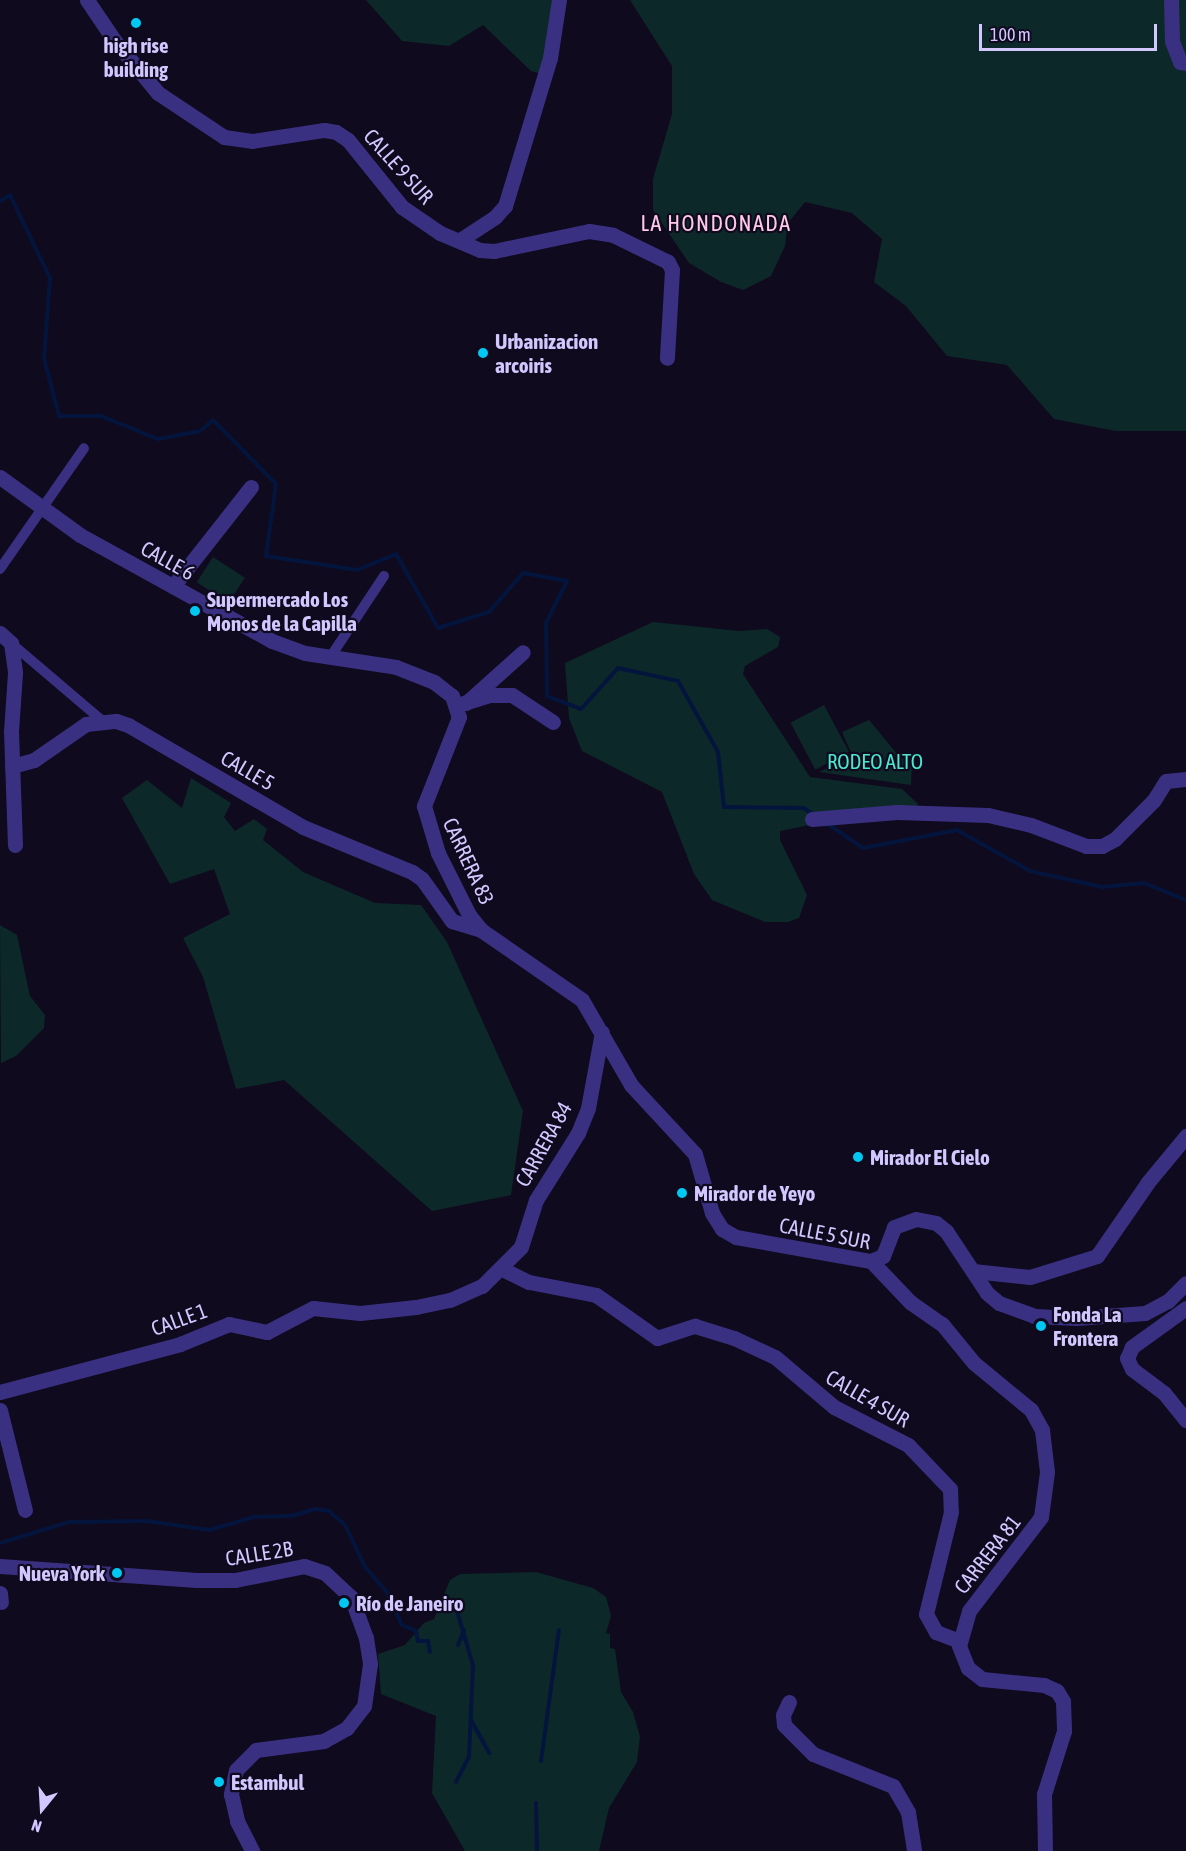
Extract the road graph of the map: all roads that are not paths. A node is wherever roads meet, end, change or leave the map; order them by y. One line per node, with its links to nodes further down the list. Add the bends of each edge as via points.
1 (87, 0): 5 (street, CALLE 9 SUR, via 158,93 206,127 224,137 252,141 324,130 336,132 348,140 402,207 433,229)
2 (559, 0): 5 (street, via 550,58 505,206)
3 (1171, 0): 4 (street, via 1172,41 1180,62)
4 (1186, 63)
5 (459, 240): 6 (street, CALLE 9 SUR, via 480,250 494,251 589,231 613,235 668,262 672,270)
6 (667, 358)
7 (84, 448): 10 (street)
8 (0, 477): 10 (street, CALLE 6)
9 (251, 487): 13 (street)
10 (45, 510): 11 (street); 13 (street, CALLE 6, via 80,535)
11 (0, 569)
12 (384, 576): 16 (street)
13 (173, 586): 16 (street, CALLE 6, via 288,648)
14 (6, 638): 19 (street); 20 (street, via 15,673)
15 (523, 652): 17 (street)
16 (331, 656): 17 (street, CALLE 6, via 383,663 417,675)
17 (462, 704): 18 (street, via 489,695 512,695); 24 (street, CARRERA 83, via 424,806 458,896)
18 (553, 722)
19 (105, 723): 20 (street, via 86,724 52,750); 24 (street, CALLE 5, via 116,720 145,733 303,827 369,857 403,867 422,879 452,921)
20 (12, 766): 23 (street)
21 (1186, 779): 22 (street, via 1166,781 1154,800 1115,839 1102,846 1086,846 1031,825 988,815 930,812)
22 (812, 819)
23 (15, 845)
24 (481, 930): 25 (street, CALLE 5 SUR, via 576,994)
25 (602, 1032): 27 (street, CARRERA 84, via 588,1108 576,1138 536,1200); 28 (street, CALLE 5 SUR, via 640,1096 695,1154 715,1221 722,1229 736,1237)
26 (1186, 1136): 30 (street, via 1148,1182 1097,1256 1029,1277)
27 (525, 1240): 29 (street, CALLE 1)
28 (871, 1262): 30 (street, via 886,1252 894,1227 910,1219 922,1219 946,1231); 36 (street, CALLE 5 SUR, via 881,1267 910,1302 942,1324 974,1363 1031,1410 1042,1430)
29 (502, 1269): 33 (street, CALLE 1, via 482,1286 443,1301 360,1313 320,1307 267,1332 229,1324 180,1344); 41 (street, CALLE 4 SUR, via 529,1282 596,1295 657,1338 695,1326 734,1338 775,1357 834,1407 908,1445 950,1490 951,1512 926,1614 936,1632)
30 (973, 1271): 31 (street, via 999,1303 1051,1318 1145,1313 1168,1301)
31 (1186, 1283)
32 (1186, 1308): 35 (street, via 1132,1347 1127,1359 1132,1369 1164,1393)
33 (0, 1392)
34 (0, 1410): 37 (street)
35 (1186, 1420)
36 (1047, 1455): 41 (street, CARRERA 81, via 1041,1517 969,1611)
37 (25, 1510)
38 (0, 1566): 43 (street, CALLE 2B, via 206,1580 235,1580 293,1566 325,1573 351,1597 366,1638 370,1664 364,1706 347,1728 324,1741 251,1752 233,1776 230,1787 237,1821)
39 (0, 1593): 40 (street)
40 (1, 1602)
41 (959, 1641): 45 (street, via 968,1668 982,1679 1038,1684 1060,1696 1066,1720 1044,1794)
42 (789, 1702): 44 (street, via 783,1715 784,1725 813,1754 893,1786 908,1812)
43 (252, 1851)
44 (914, 1851)
45 (1045, 1851)

